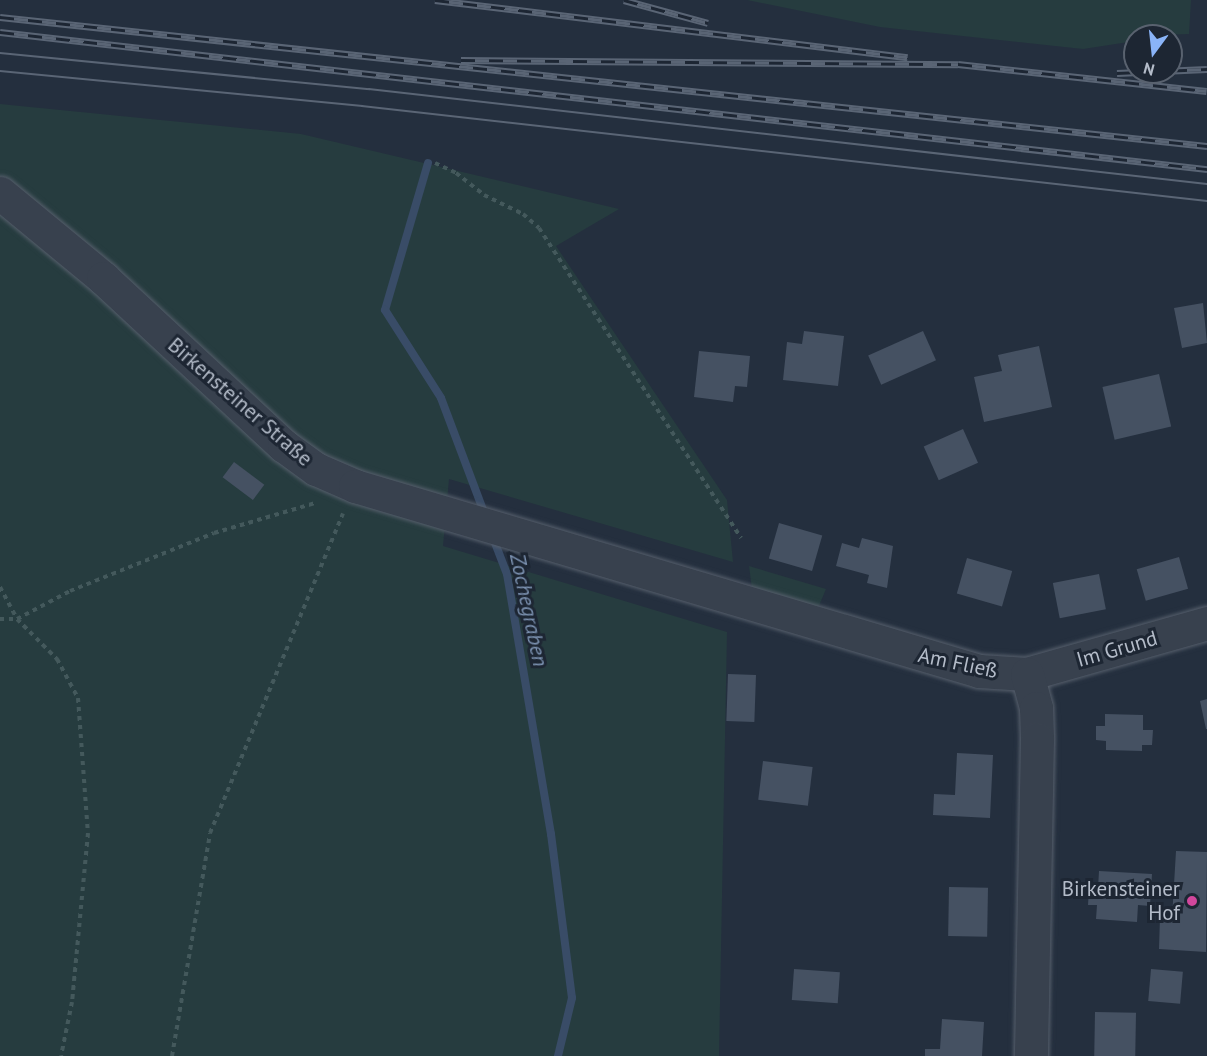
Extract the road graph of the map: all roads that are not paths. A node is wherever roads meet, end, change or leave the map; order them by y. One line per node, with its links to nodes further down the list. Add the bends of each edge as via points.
1 (0, 193): 2 (street, Birkensteiner Straße, via 103,279 284,446 352,493)
2 (522, 536): 4 (street, Am Fließ, via 933,659 979,671)
3 (1207, 623): 4 (street, Im Grund)
4 (1027, 674): 5 (street, Am Fließ, via 1036,708 1037,739)
5 (1030, 1056)

